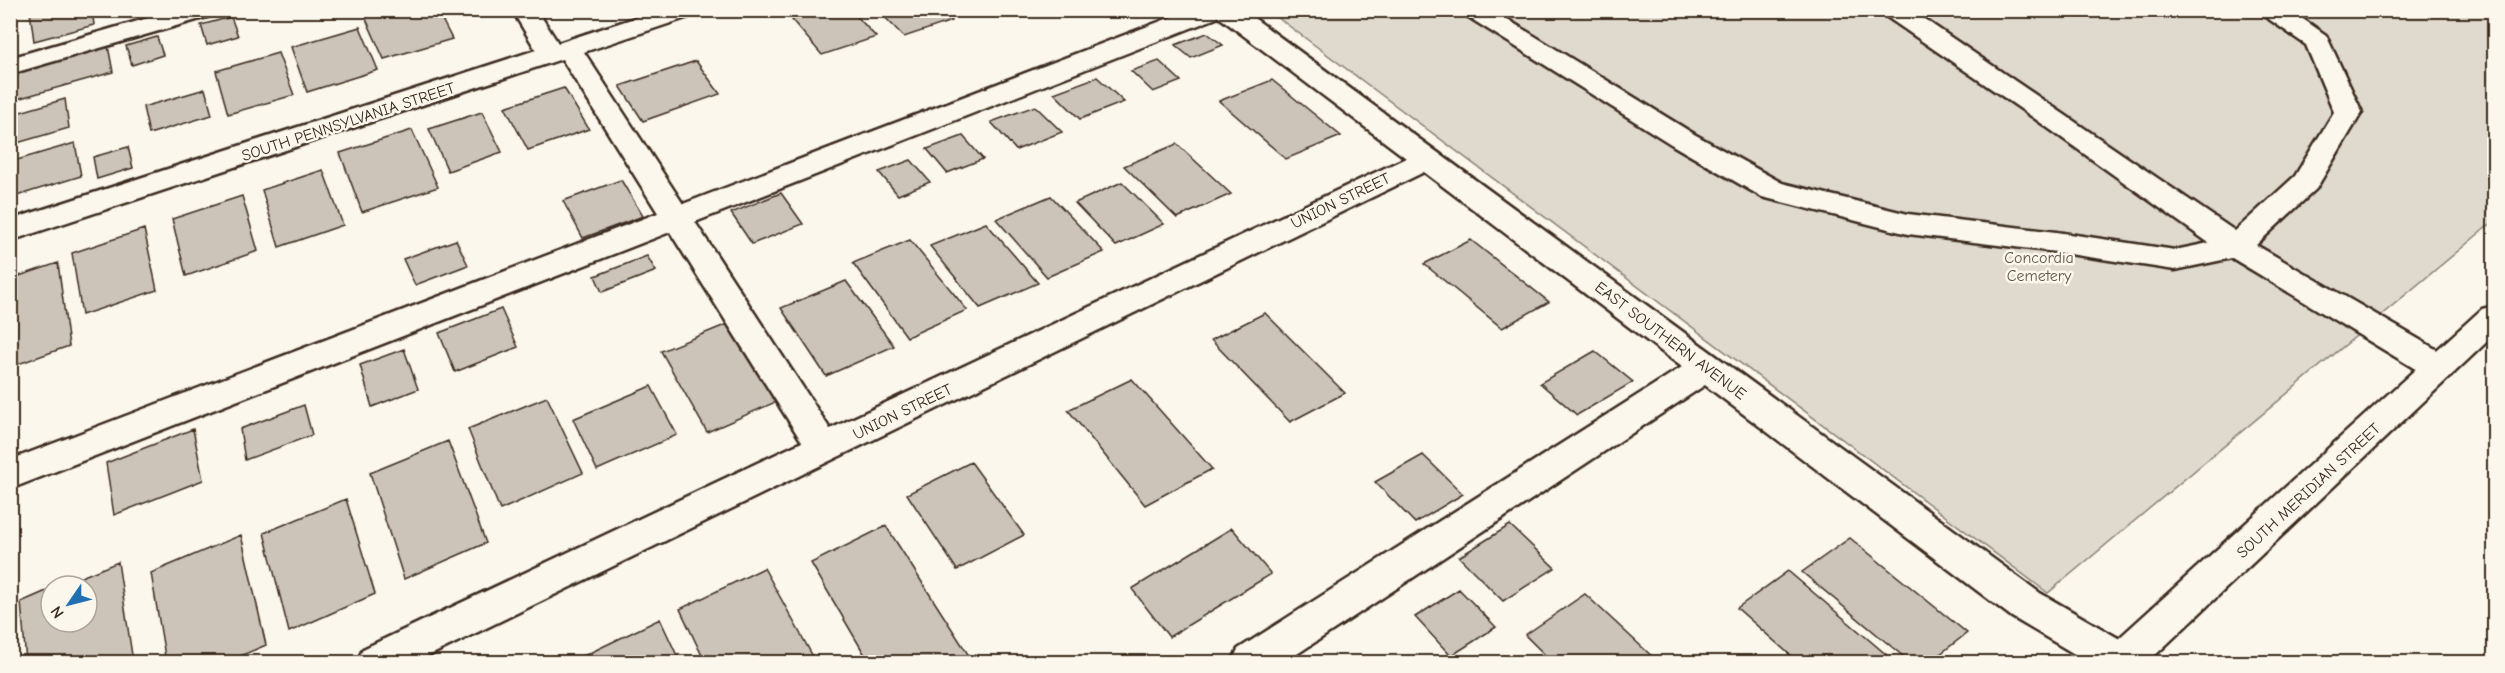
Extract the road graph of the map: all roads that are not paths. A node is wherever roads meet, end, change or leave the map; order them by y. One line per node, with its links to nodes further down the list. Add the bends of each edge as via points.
1 (205, 10): 10 (street)
2 (524, 10): 9 (street)
3 (686, 10): 9 (street, SOUTH PENNSYLVANIA STREET)
4 (1214, 10): 12 (street)
5 (1226, 10): 11 (street, EAST SOUTHERN AVENUE)
6 (1474, 10): 14 (street, via 1684,141 1772,190 1908,224 2175,260)
7 (1893, 10): 14 (street)
8 (2272, 10): 14 (street, via 2317,41 2348,112 2306,182)
9 (560, 52): 12 (street); 13 (street, SOUTH PENNSYLVANIA STREET)
10 (10, 66)
11 (1427, 159): 16 (street, EAST SOUTHERN AVENUE); 18 (street, UNION STREET)
12 (677, 218): 18 (street); 19 (street)
13 (10, 231)
14 (2236, 247): 17 (street)
15 (2494, 317): 17 (street, SOUTH MERIDIAN STREET)
16 (1707, 367): 20 (street, EAST SOUTHERN AVENUE, via 2026,605); 22 (street)
17 (2439, 368): 20 (street, SOUTH MERIDIAN STREET)
18 (824, 448): 21 (street, UNION STREET)
19 (10, 475)
20 (2122, 662)
21 (377, 663)
22 (1252, 663)

